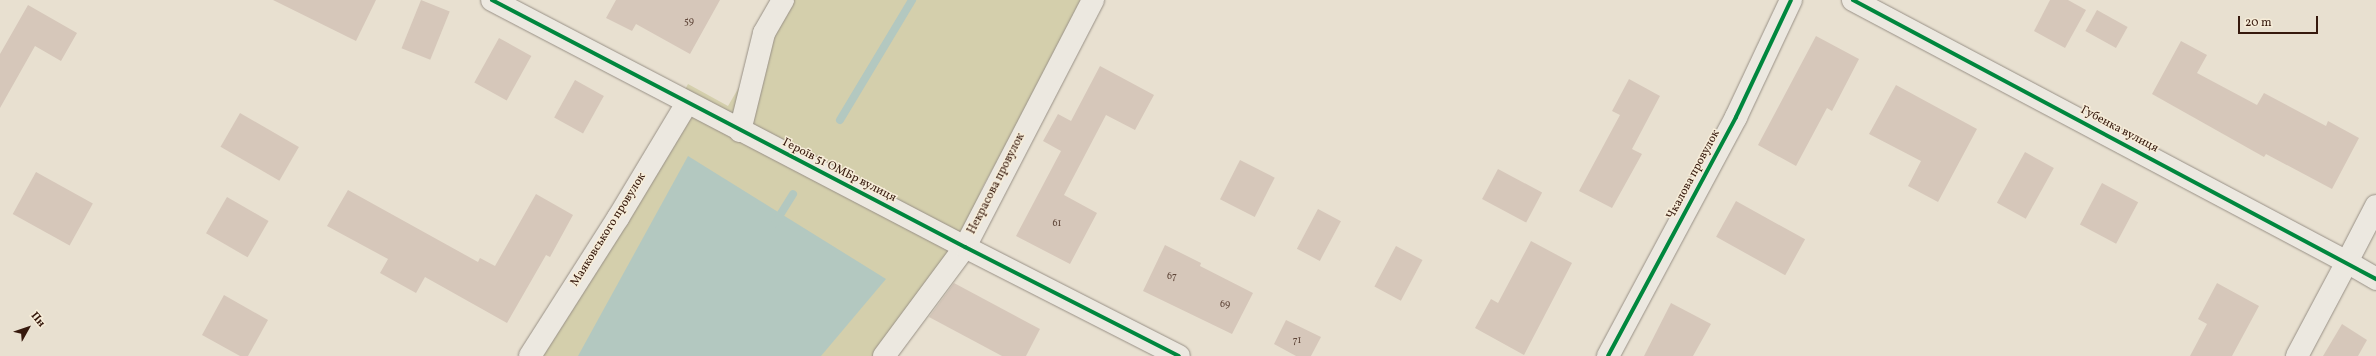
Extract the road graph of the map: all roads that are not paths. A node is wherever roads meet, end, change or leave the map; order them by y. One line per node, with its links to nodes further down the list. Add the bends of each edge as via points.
1 (492, 0): 6 (street, Героїв 51 ОМБр вулиця)
2 (782, 0): 7 (street, via 764,33)
3 (1093, 0): 9 (street, Некрасова провулок)
4 (1791, 0): 15 (street, Чкалова провулок, via 1736,117)
5 (1853, 0): 10 (street, Губенка вулиця)
6 (687, 103): 7 (street, Героїв 51 ОМБр вулиця); 12 (street, Маяковського провулок, via 618,218)
7 (740, 131): 9 (street, Героїв 51 ОМБр вулиця)
8 (2376, 206): 10 (street)
9 (965, 247): 13 (street, Некрасова провулок); 14 (street, Героїв 51 ОМБр вулиця)
10 (2347, 262): 11 (street, Губенка вулиця); 16 (street)
11 (2376, 279)
12 (530, 356)
13 (884, 356)
14 (1179, 356)
15 (1608, 356)
16 (2297, 356)

